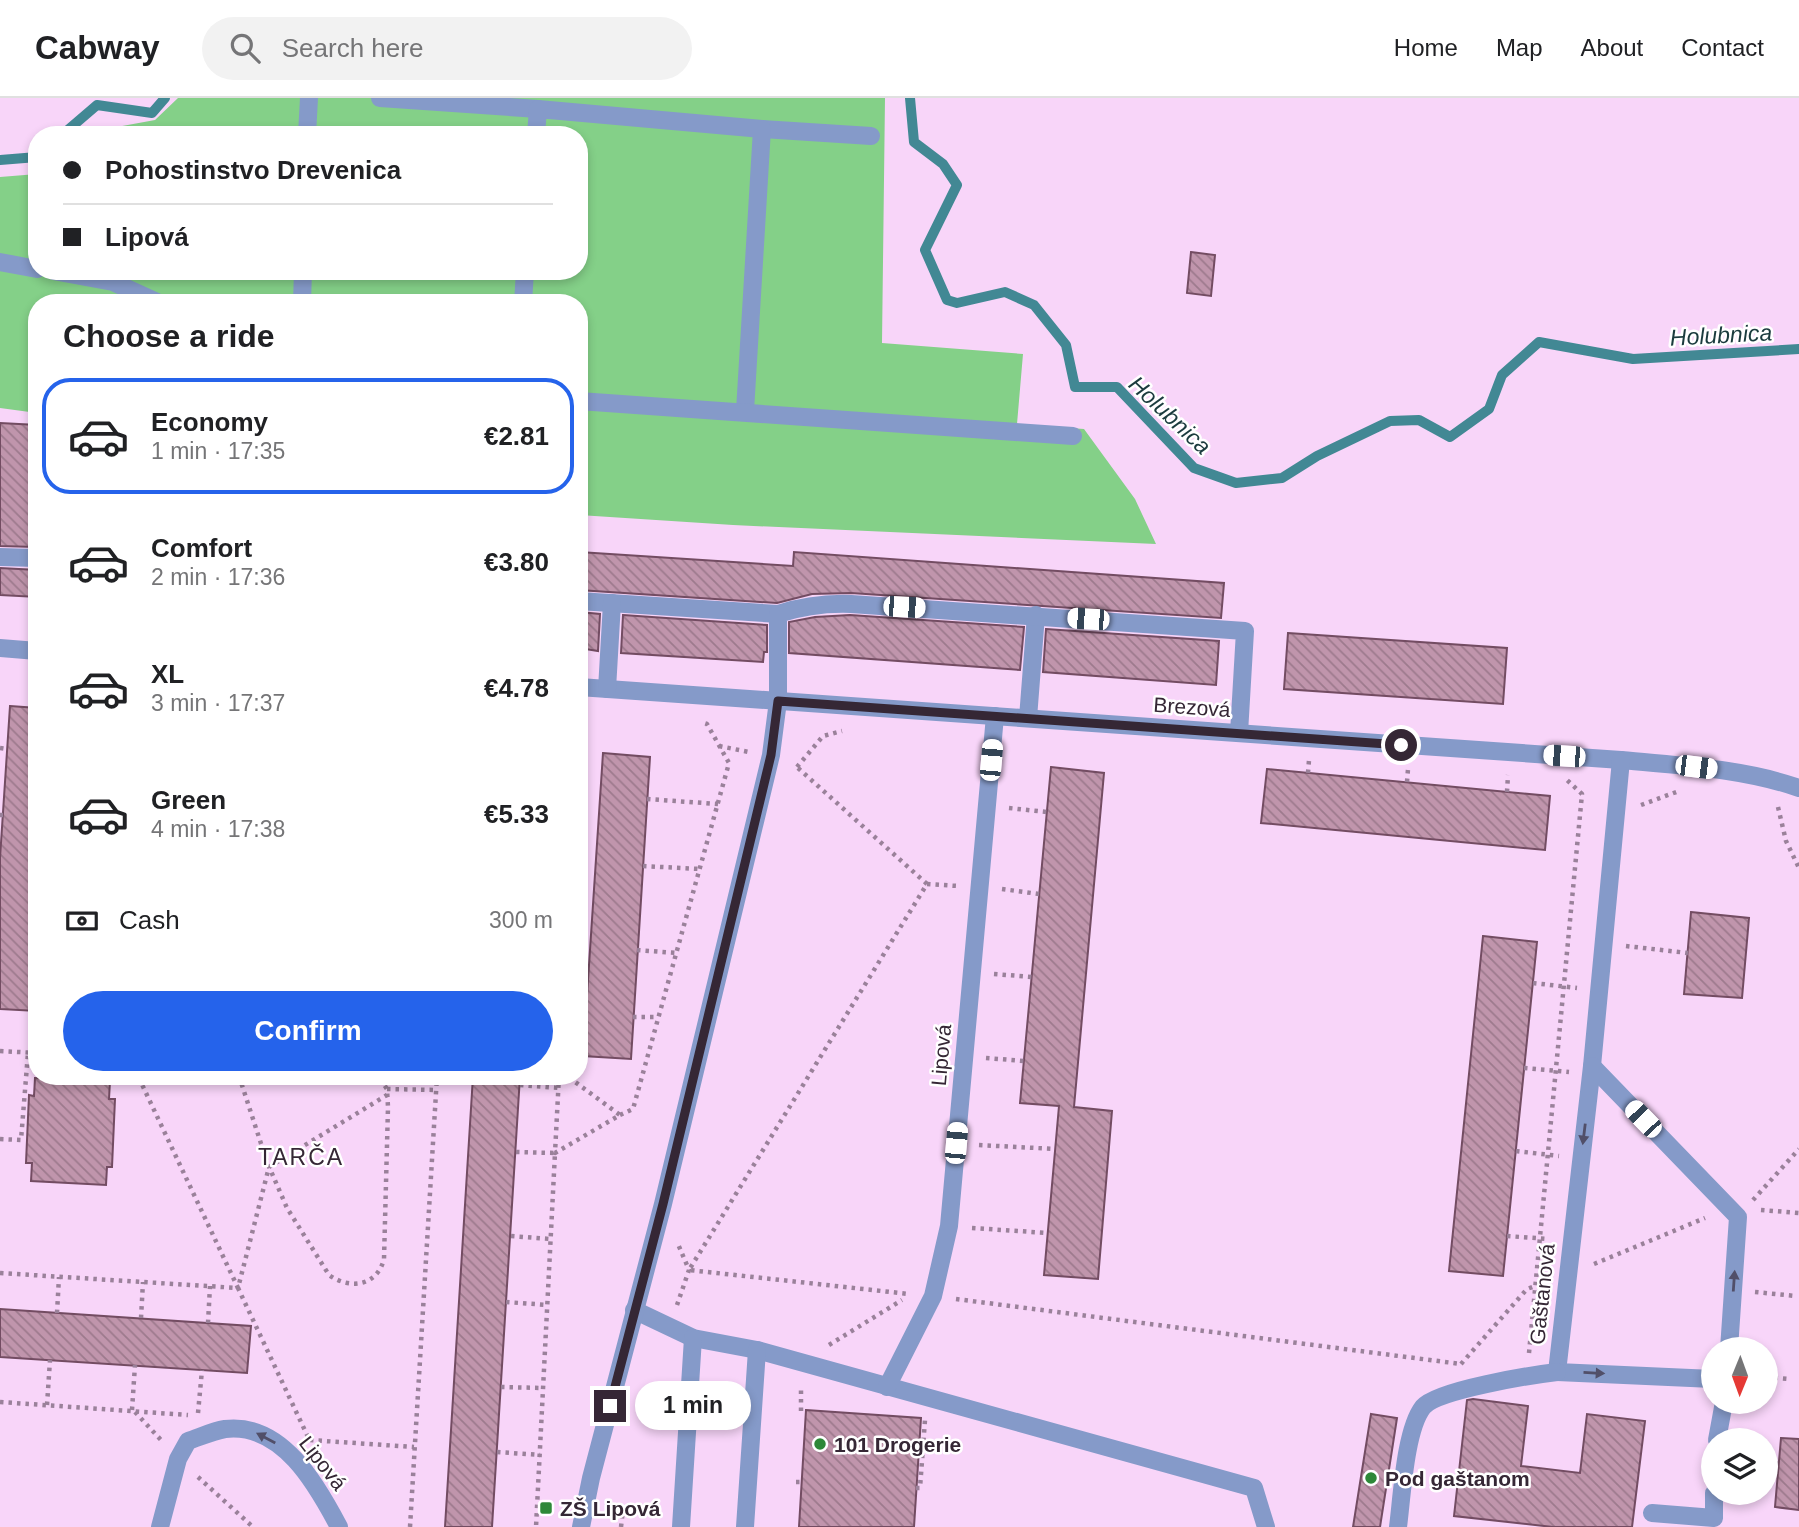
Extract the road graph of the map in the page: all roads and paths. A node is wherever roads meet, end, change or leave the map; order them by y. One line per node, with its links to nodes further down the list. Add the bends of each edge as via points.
1 (309, 98): 4 (street)
2 (380, 98): 3 (street)
3 (538, 109): 5 (street); 6 (street)
4 (307, 126)
5 (537, 126)
6 (762, 129): 7 (street); 13 (street)
7 (871, 136)
8 (0, 262): 9 (street)
9 (28, 267)
10 (102, 280): 11 (street)
11 (139, 294)
12 (588, 402): 13 (street)
13 (745, 411): 14 (street)
14 (1073, 436)
15 (0, 557): 16 (street)
16 (28, 558)
17 (588, 602): 18 (street)
18 (612, 603): 19 (street); 24 (street)
19 (778, 614): 20 (street, via 823,603); 25 (street)
20 (1036, 615): 27 (street); 29 (street, via 1245,631)
21 (0, 648): 22 (street)
22 (28, 650)
23 (588, 688): 24 (street, Brezová)
24 (607, 689): 25 (street, Brezová)
25 (778, 701): 26 (street, Brezová); 90 (street, via 771,755)
26 (995, 716): 27 (street, Brezová); 43 (street, Lipová)
27 (1027, 718): 29 (street, Brezová)
28 (698, 721): 42 (path, via 707,724 729,763)
29 (1239, 733): 33 (street, Brezová)
30 (0, 748): 31 (path)
31 (7, 749)
32 (1309, 760): 35 (path)
33 (1621, 761): 39 (street, Brezová, via 1735,772); 51 (street, Gaštanová)
34 (1408, 766): 38 (path)
35 (1308, 773)
36 (1508, 774): 40 (path)
37 (1564, 778): 58 (path, via 1582,794)
38 (1407, 782)
39 (1799, 788)
40 (1507, 792)
41 (647, 799): 42 (path)
42 (718, 804): 48 (path)
43 (987, 806): 45 (path); 49 (street, Lipová)
44 (1777, 807): 47 (path)
45 (1046, 812)
46 (643, 866): 48 (path)
47 (1799, 868)
48 (700, 869): 53 (path)
49 (979, 887): 50 (path); 55 (street, Lipová)
50 (1039, 894)
51 (1603, 944): 54 (path); 59 (street, Gaštanová)
52 (637, 950): 53 (path)
53 (677, 953): 61 (path)
54 (1688, 953)
55 (972, 972): 56 (path); 64 (street, Lipová)
56 (1032, 977)
57 (1533, 984): 58 (path)
58 (1564, 987): 59 (path); 68 (path)
59 (1599, 990): 67 (street, Gaštanová)
60 (633, 1017): 61 (path)
61 (658, 1017): 79 (path, via 633,1109)
62 (0, 1051): 63 (path)
63 (28, 1053): 80 (path, via 21,1140)
64 (964, 1056): 65 (path); 81 (street, Lipová)
65 (1024, 1061)
66 (1524, 1068): 68 (path)
67 (1591, 1070): 68 (path); 88 (street, Gaštanová, one-way to 88); 91 (street)
68 (1555, 1071): 87 (path)
69 (142, 1085): 104 (path)
70 (242, 1085): 89 (path)
71 (384, 1085): 76 (path)
72 (436, 1085): 77 (path)
73 (520, 1085): 75 (path)
74 (579, 1085): 79 (path)
75 (559, 1088): 86 (path)
76 (387, 1089): 77 (path); 78 (path)
77 (436, 1090): 135 (path)
78 (387, 1096): 89 (path); 89 (path, via 384,1259 371,1279 345,1284 330,1275 287,1208)
79 (620, 1115): 86 (path)
80 (0, 1139)
81 (956, 1143): 82 (path); 92 (street, Lipová)
82 (1055, 1149)
83 (1799, 1149): 91 (path, via 1754,1200)
84 (1516, 1151): 87 (path)
85 (516, 1152): 86 (path)
86 (555, 1153): 97 (path)
87 (1547, 1154): 88 (path); 96 (path)
88 (1581, 1159): 98 (street, Gaštanová)
89 (270, 1167): 104 (path)
90 (663, 1204): 110 (street); 114 (path, via 689,1270)
91 (1729, 1208): 100 (path); 105 (street, one-way to 91, via 1738,1217)
92 (949, 1226): 93 (path); 128 (street, Lipová, via 933,1296)
93 (1048, 1233)
94 (510, 1236): 97 (path)
95 (1507, 1236): 96 (path)
96 (1539, 1238): 98 (path); 123 (path)
97 (550, 1239): 109 (path)
98 (1571, 1240): 100 (street, Gaštanová)
99 (0, 1273): 101 (path)
100 (1566, 1275): 122 (street, Gaštanová)
101 (59, 1277): 102 (path); 111 (path)
102 (143, 1282): 103 (path); 112 (path)
103 (210, 1286): 104 (path); 113 (path)
104 (237, 1288): 134 (path)
105 (1733, 1290): 107 (path); 115 (street)
106 (912, 1294): 119 (path)
107 (1796, 1296)
108 (506, 1303): 109 (path)
109 (547, 1305): 129 (path)
110 (634, 1310): 114 (street); 147 (street)
111 (57, 1312)
112 (141, 1318)
113 (208, 1323)
114 (670, 1327): 116 (street)
115 (1730, 1337)
116 (693, 1338): 117 (street); 149 (street)
117 (757, 1350): 119 (street); 150 (street)
118 (50, 1360): 132 (path)
119 (801, 1363): 128 (street)
120 (135, 1365): 133 (path)
121 (202, 1370): 133 (path, via 198,1415)
122 (1557, 1372): 123 (street); 124 (street, Gaštanová, one-way to 124)
123 (1527, 1375): 152 (street, via 1438,1397 1425,1405 1416,1419 1409,1448)
124 (1701, 1378)
125 (1778, 1378): 126 (path)
126 (1787, 1379)
127 (501, 1387): 129 (path)
128 (887, 1387): 130 (street)
129 (543, 1388): 138 (path)
130 (927, 1398): 139 (path, via 920,1488); 151 (street, via 1254,1488)
131 (0, 1402): 132 (path)
132 (47, 1405): 133 (path)
133 (131, 1410)
134 (310, 1440): 135 (path); 136 (path)
135 (414, 1447): 145 (path)
136 (315, 1451)
137 (497, 1452): 138 (path)
138 (540, 1455): 146 (path)
139 (916, 1488)
140 (623, 1510): 148 (path)
141 (1652, 1513): 142 (street)
142 (1716, 1522)
143 (160, 1527): 144 (street, Lipová, one-way to 143, via 324,1497 289,1451 253,1431 225,1429 188,1441 178,1459)
144 (339, 1527)
145 (410, 1527)
146 (536, 1527)
147 (581, 1527)
148 (621, 1527)
149 (681, 1527)
150 (745, 1527)
151 (1266, 1527)
152 (1398, 1527)

